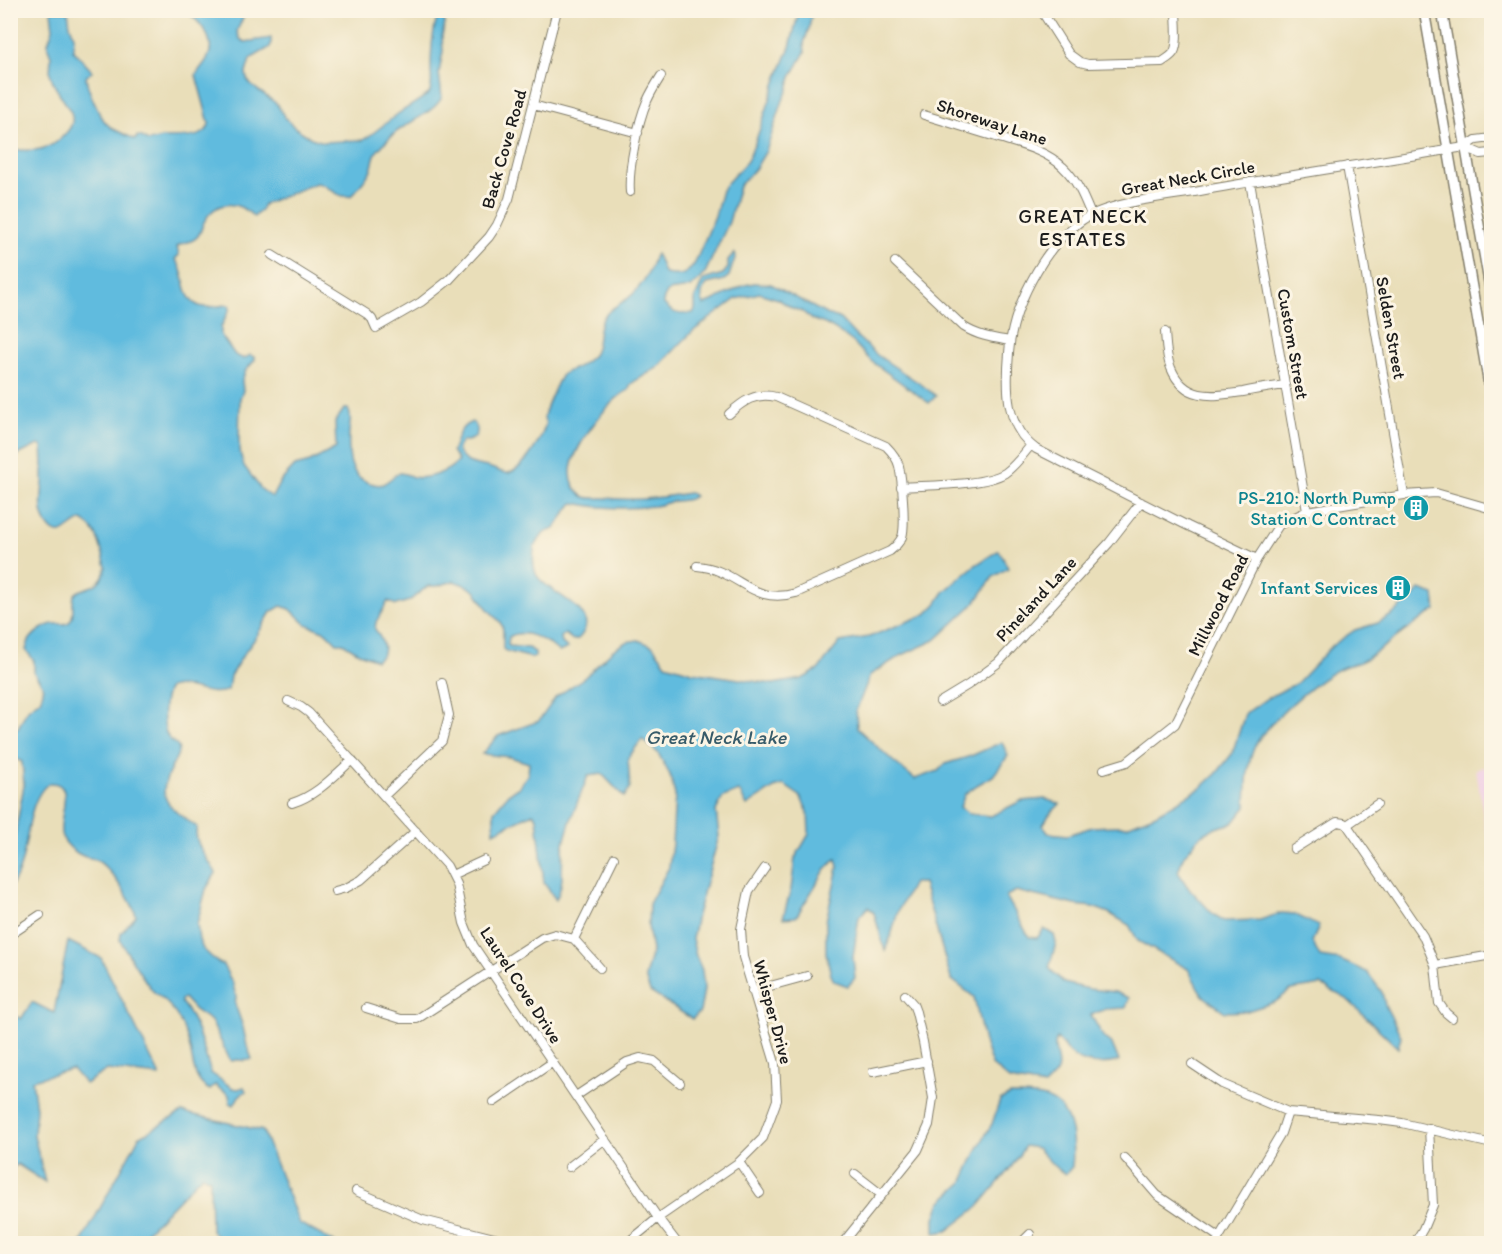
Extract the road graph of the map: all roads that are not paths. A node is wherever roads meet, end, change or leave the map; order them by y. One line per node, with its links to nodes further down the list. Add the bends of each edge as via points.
1 (557, 10): 7 (street, Back Cove Road)
2 (1041, 10): 3 (street, via 1069,54 1088,64 1167,59 1176,46)
3 (1176, 10)
4 (1424, 10): 12 (main road)
5 (1442, 10): 11 (main road)
6 (661, 76): 9 (street, via 647,101)
7 (533, 105): 9 (street); 18 (street, Back Cove Road, via 509,199 497,225 448,280 411,309 376,328 367,314)
8 (924, 115): 17 (street, Shoreway Lane, via 1046,154 1072,177)
9 (638, 133): 16 (street)
10 (1491, 138): 11 (street, via 1476,140)
11 (1465, 147): 12 (street, Great Neck Circle); 13 (street, via 1481,154); 20 (main road)
12 (1448, 149): 14 (street, Great Neck Circle); 24 (main road)
13 (1491, 153)
14 (1347, 165): 15 (street, Great Neck Circle); 28 (street, Selden Street)
15 (1250, 182): 17 (street, Great Neck Circle, via 1121,205); 23 (street, Custom Street)
16 (630, 192)
17 (1091, 215): 22 (street, Great Neck Circle, via 1059,241 1036,272)
18 (272, 255)
19 (896, 262): 22 (street, via 964,327)
20 (1491, 300)
21 (1165, 332): 23 (street, via 1172,370 1182,385 1197,394 1218,395)
22 (1010, 341): 26 (street, Great Neck Circle, via 1011,412 1018,430)
23 (1285, 385): 31 (street, Custom Street)
24 (1491, 403)
25 (729, 414): 27 (street, via 753,397 776,397 886,446 899,466)
26 (1031, 445): 27 (street, via 1012,467 995,478); 29 (street, Great Neck Circle)
27 (901, 487): 33 (street, via 904,528 896,547 796,593 779,597 761,594 723,572)
28 (1404, 495): 30 (street, Millwood Road, via 1436,493); 31 (street, Millwood Road)
29 (1141, 502): 32 (street, Great Neck Circle); 36 (street, Pineland Lane, via 1109,543 998,663)
30 (1491, 509)
31 (1307, 511): 32 (street, Millwood Road, via 1279,525)
32 (1257, 559): 38 (street, Millwood Road, via 1175,724 1127,762)
33 (697, 566)
34 (442, 683): 39 (street, via 449,715 442,741)
35 (288, 701): 37 (street, Laurel Cove Drive, via 309,712)
36 (940, 702)
37 (352, 760): 39 (street, Laurel Cove Drive); 40 (street, via 317,791)
38 (1104, 769)
39 (384, 796): 43 (street, Laurel Cove Drive)
40 (292, 803)
41 (1377, 804): 42 (street)
42 (1347, 825): 44 (street, via 1337,822); 54 (street, via 1418,927)
43 (416, 831): 48 (street, Laurel Cove Drive); 49 (street, via 361,880)
44 (1294, 849)
45 (614, 858): 52 (street)
46 (484, 860): 48 (street)
47 (765, 867): 58 (street, Whisper Drive, via 749,891 741,929)
48 (452, 875): 56 (street, Laurel Cove Drive, via 468,936)
49 (335, 891)
50 (40, 915): 51 (street)
51 (10, 935)
52 (574, 939): 55 (street); 56 (street, via 555,934 542,938)
53 (1491, 955): 54 (street)
54 (1435, 965): 61 (street, via 1439,1004)
55 (600, 968)
56 (491, 971): 60 (street, via 417,1019 401,1019); 63 (street, Laurel Cove Drive)
57 (807, 976): 58 (street)
58 (752, 991): 74 (street, Whisper Drive, via 774,1063 777,1100 763,1138)
59 (905, 995): 62 (street, via 916,1012)
60 (366, 1008)
61 (1452, 1018)
62 (927, 1061): 65 (street); 79 (street, via 933,1098 929,1125 918,1150)
63 (553, 1062): 67 (street, Laurel Cove Drive); 68 (street)
64 (1192, 1064): 69 (street, via 1222,1084)
65 (873, 1072)
66 (680, 1083): 67 (street, via 654,1062 640,1058 627,1062)
67 (576, 1096): 71 (street, Laurel Cove Drive)
68 (494, 1102)
69 (1288, 1112): 70 (street); 82 (street, via 1281,1133)
70 (1429, 1128): 72 (street); 88 (street, via 1433,1205)
71 (605, 1139): 75 (street); 80 (street, Laurel Cove Drive)
72 (1491, 1144)
73 (1125, 1158): 82 (street, via 1158,1195)
74 (739, 1162): 78 (street); 80 (street, Whisper Drive)
75 (569, 1167)
76 (855, 1174): 79 (street)
77 (356, 1191): 83 (street, via 423,1220)
78 (760, 1193)
79 (882, 1195): 86 (street)
80 (658, 1218): 84 (street, Whisper Drive); 85 (street, Laurel Cove Drive)
81 (1030, 1234): 87 (street)
82 (1217, 1240)
83 (517, 1244)
84 (626, 1244)
85 (678, 1244)
86 (843, 1244)
87 (1020, 1244)
88 (1413, 1244)

